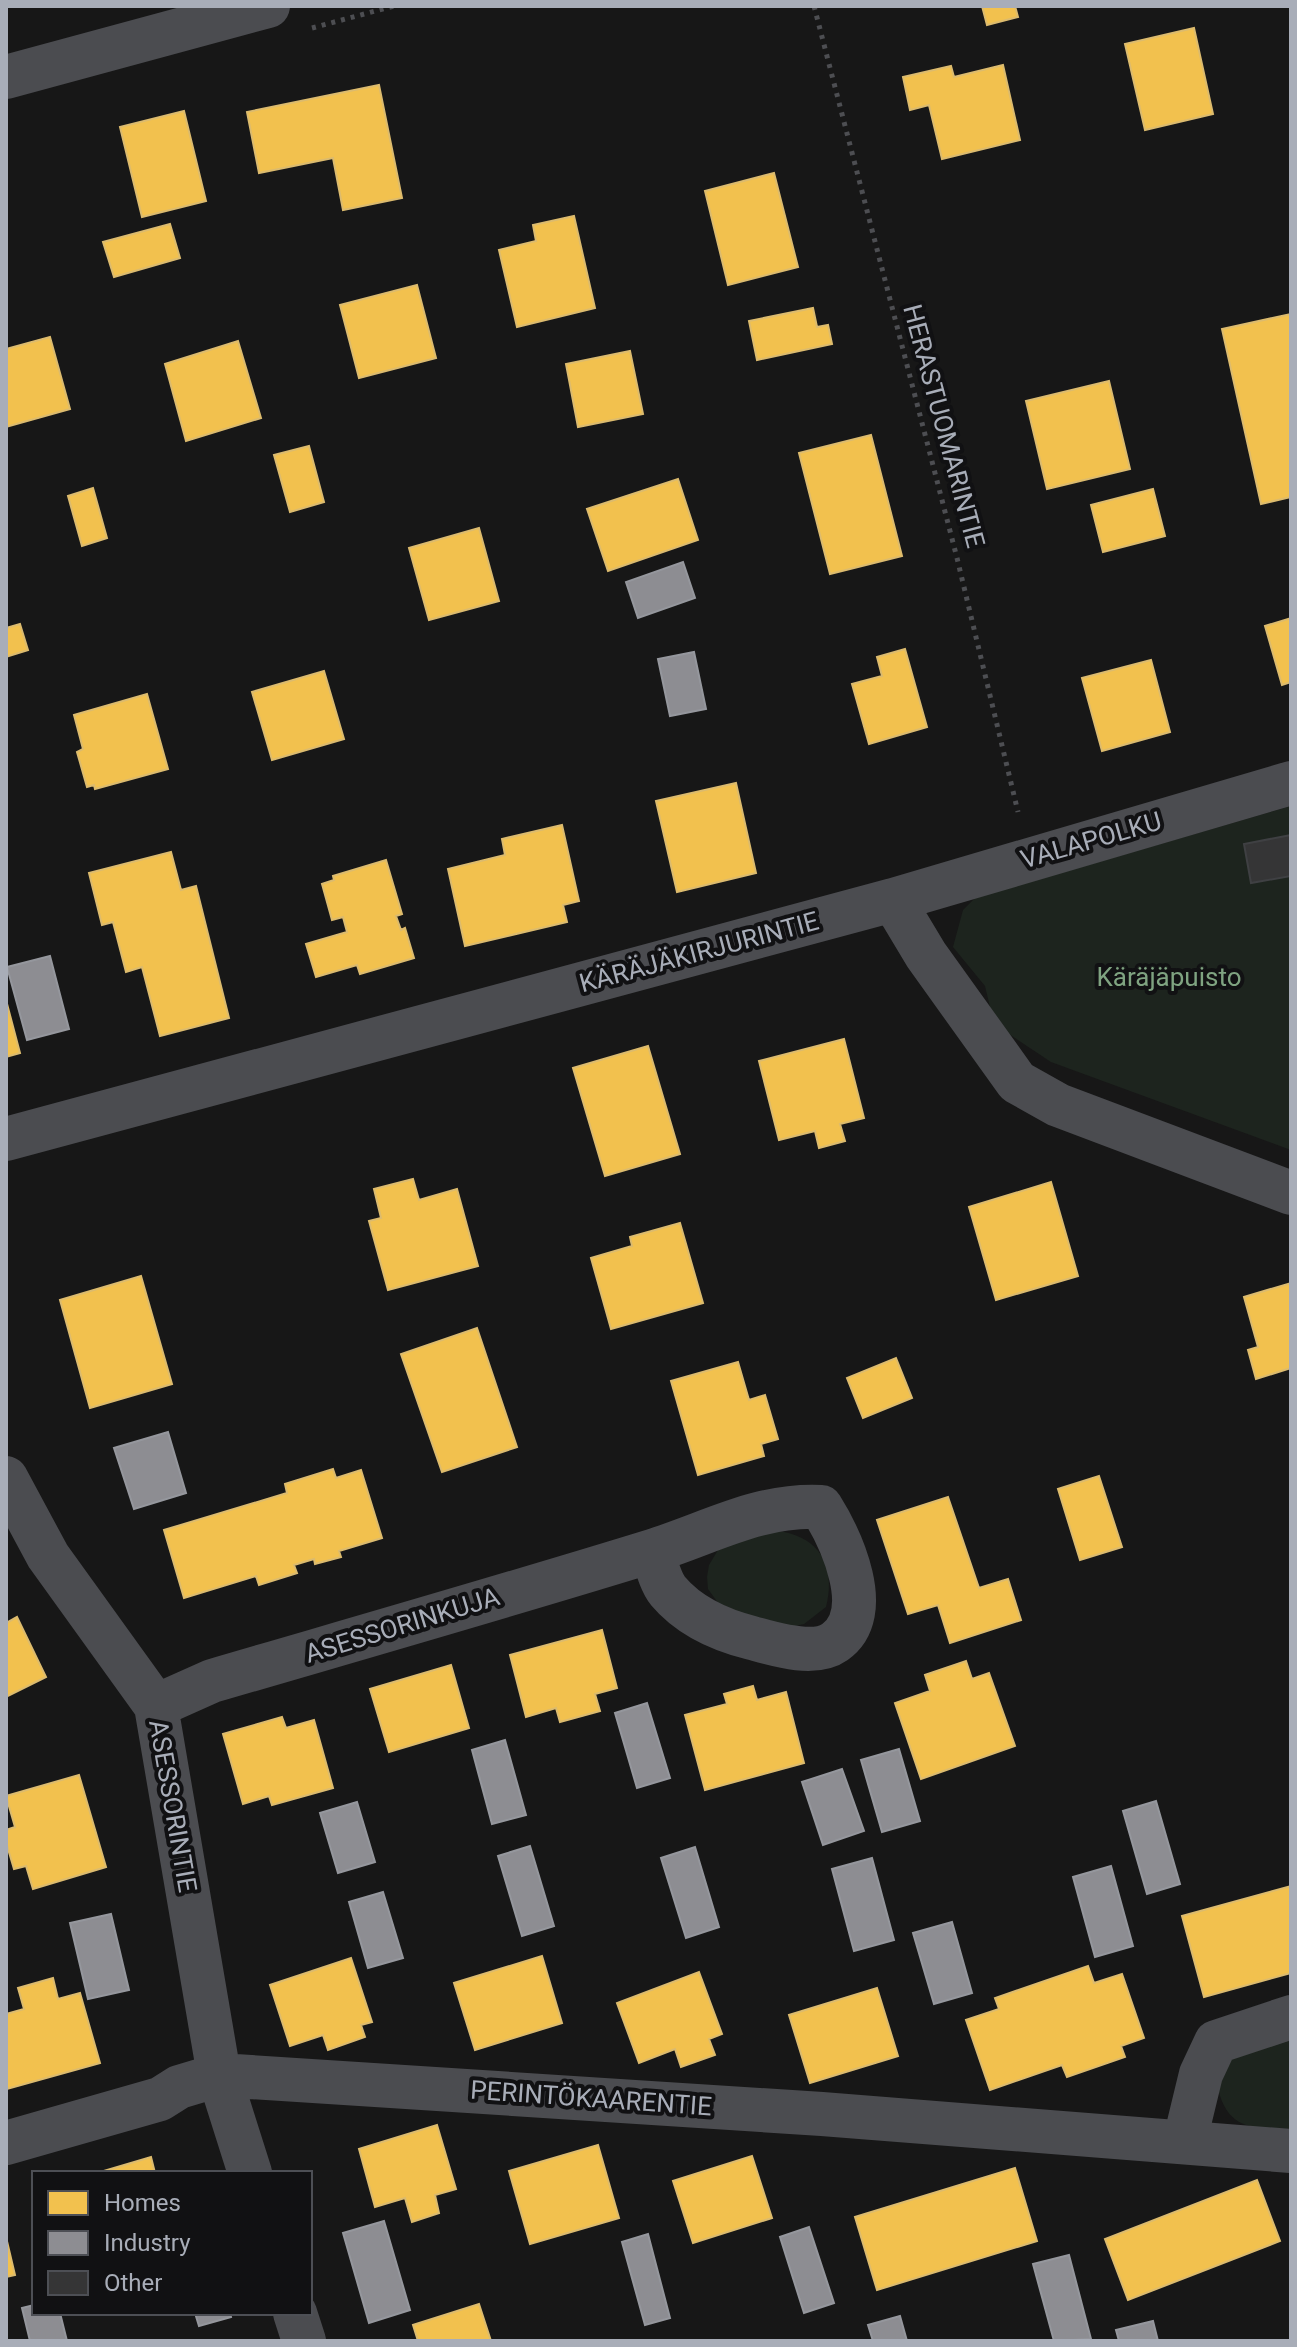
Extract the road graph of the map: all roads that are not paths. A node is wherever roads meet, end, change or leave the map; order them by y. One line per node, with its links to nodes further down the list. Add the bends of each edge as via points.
1 (268, 6): 2 (street)
2 (6, 77)
3 (1291, 783): 4 (street, VALAPOLKU)
4 (893, 900): 5 (street, KÄRÄJÄKIRJURINTIE); 6 (street, via 1017,1082 1058,1105)
5 (6, 1139)
6 (1291, 1193)
7 (6, 1478): 9 (street, ASESSORINTIE, via 48,1556)
8 (652, 1551): 9 (street, ASESSORINKUJA, via 212,1681)
9 (156, 1706): 11 (street, ASESSORINTIE)
10 (1291, 2017): 12 (street, via 1216,2042 1201,2074)
11 (219, 2075): 12 (street, PERINTÖKAARENTIE); 13 (street, PERINTÖKAARENTIE, via 160,2099); 15 (street, ASESSORINTIE)
12 (1185, 2140): 14 (street, PERINTÖKAARENTIE)
13 (6, 2143)
14 (1291, 2151)
15 (249, 2171)
16 (296, 2315): 17 (street)
17 (304, 2341)

